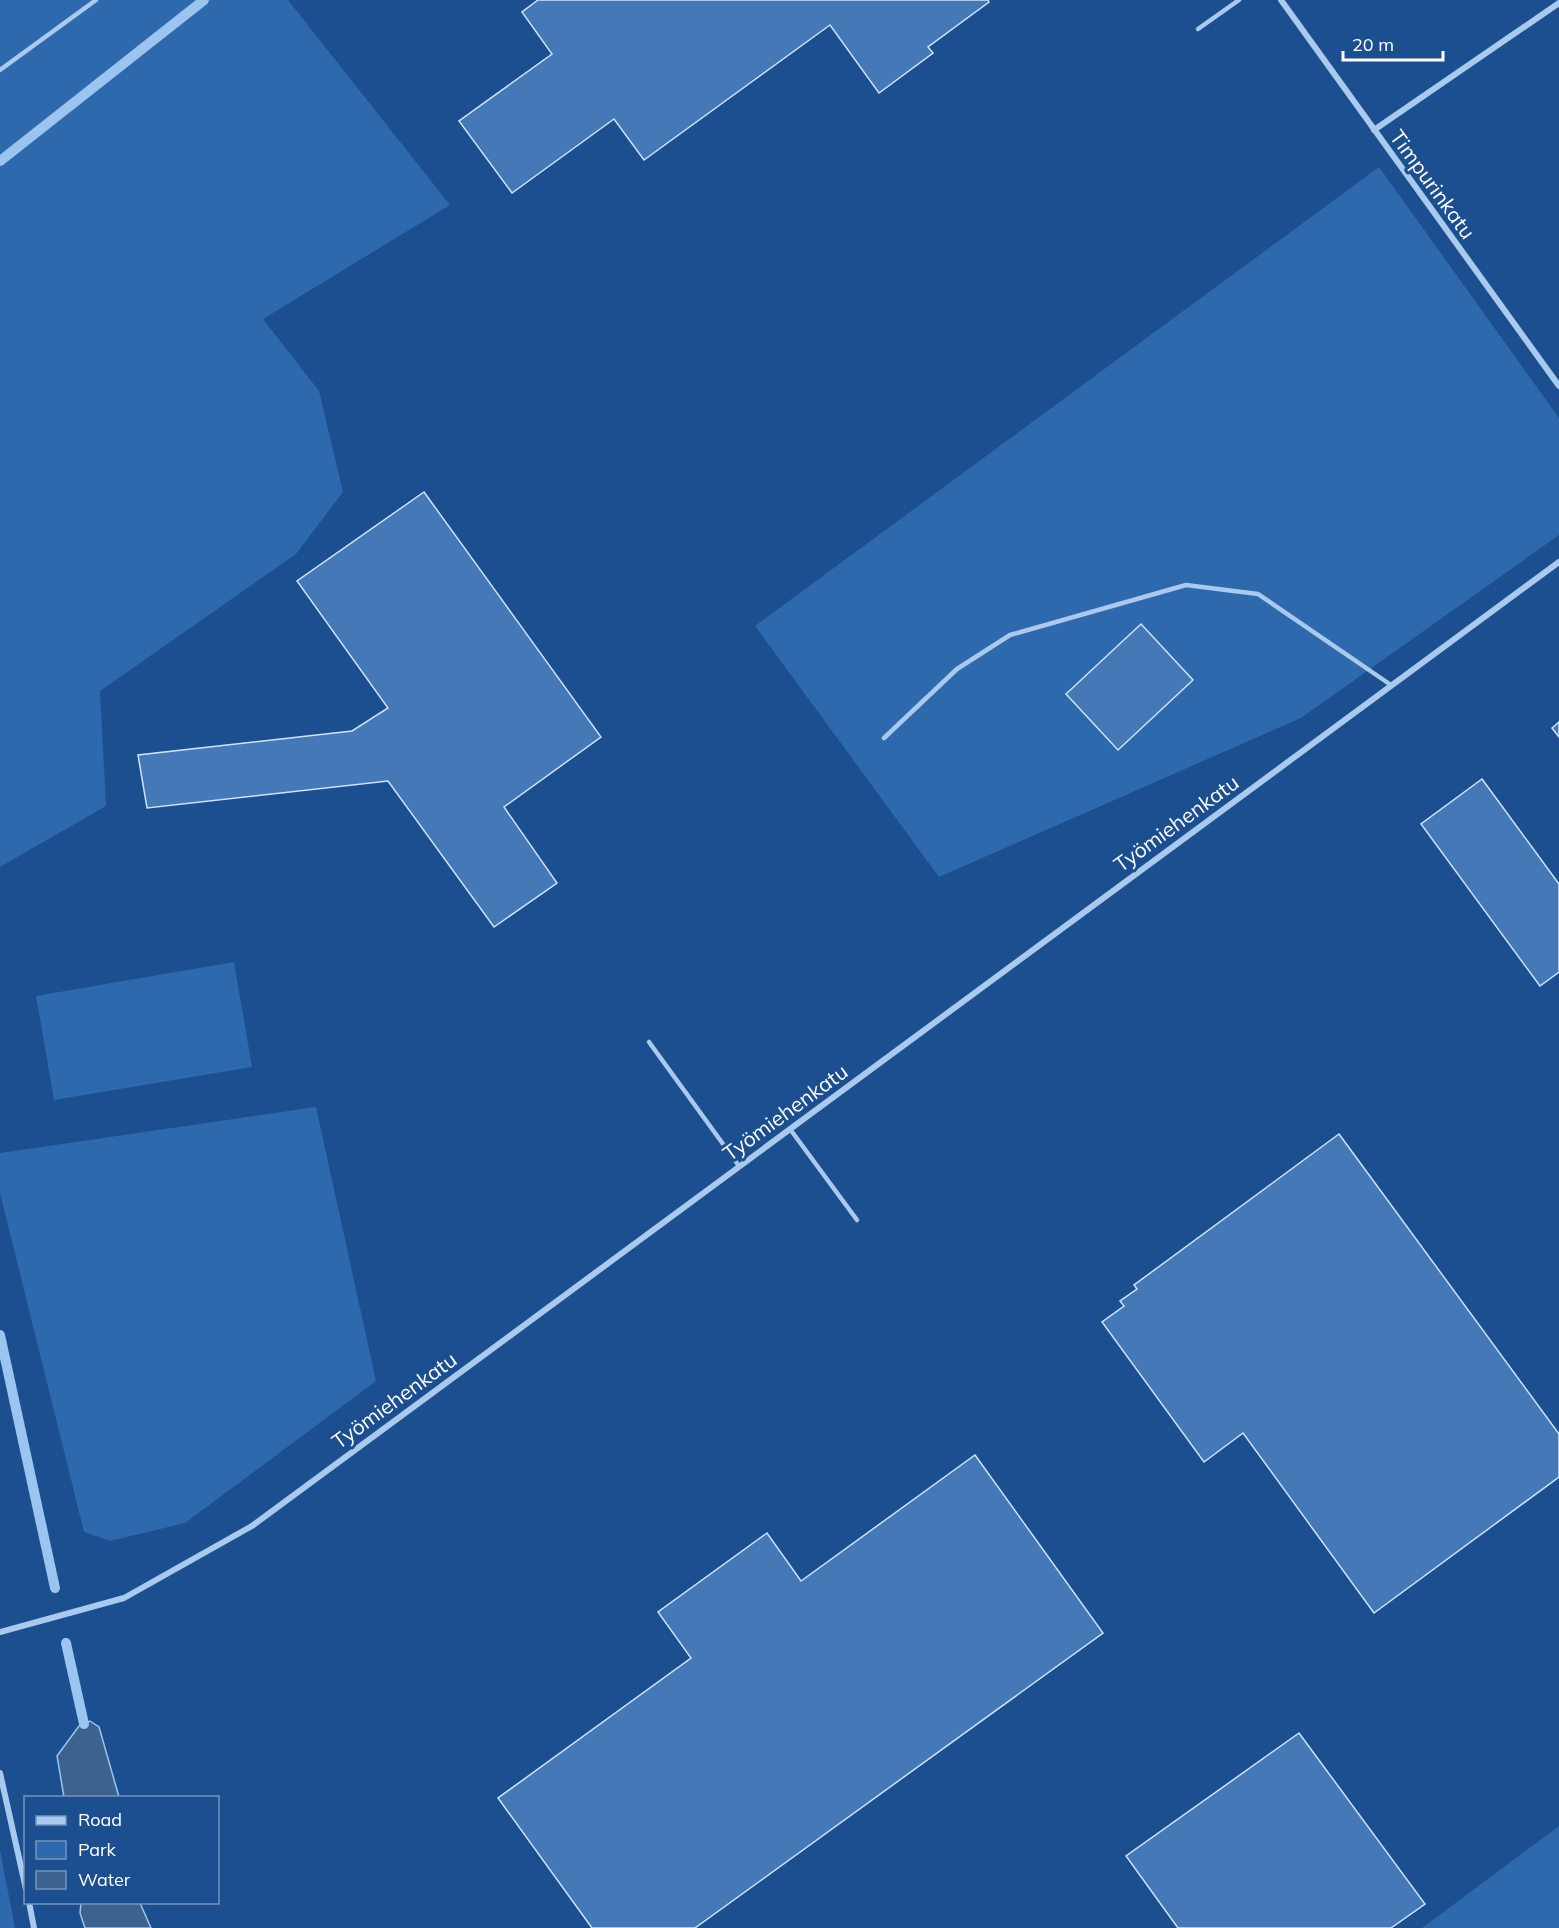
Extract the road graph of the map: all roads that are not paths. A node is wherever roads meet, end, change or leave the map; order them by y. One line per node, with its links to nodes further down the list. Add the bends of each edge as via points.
1 (96, 0): 6 (lane)
2 (1239, 0): 5 (lane)
3 (1281, 0): 7 (street, Timpurinkatu)
4 (1559, 3): 7 (street)
5 (1198, 29)
6 (0, 70)
7 (1374, 130): 8 (street, Timpurinkatu)
8 (1559, 386)
9 (1559, 562): 10 (street, Työmiehenkatu)
10 (1391, 685): 11 (lane, via 1258,594 1186,585 1010,635 957,669); 13 (street, Työmiehenkatu)
11 (884, 738)
12 (649, 1042): 14 (lane)
13 (790, 1129): 14 (street, Työmiehenkatu); 15 (lane)
14 (739, 1166): 16 (street, Työmiehenkatu, via 252,1526 124,1598)
15 (857, 1220)
16 (0, 1632)
17 (0, 1773): 18 (street)
18 (24, 1879)
19 (29, 1904): 20 (street)
20 (34, 1928)

